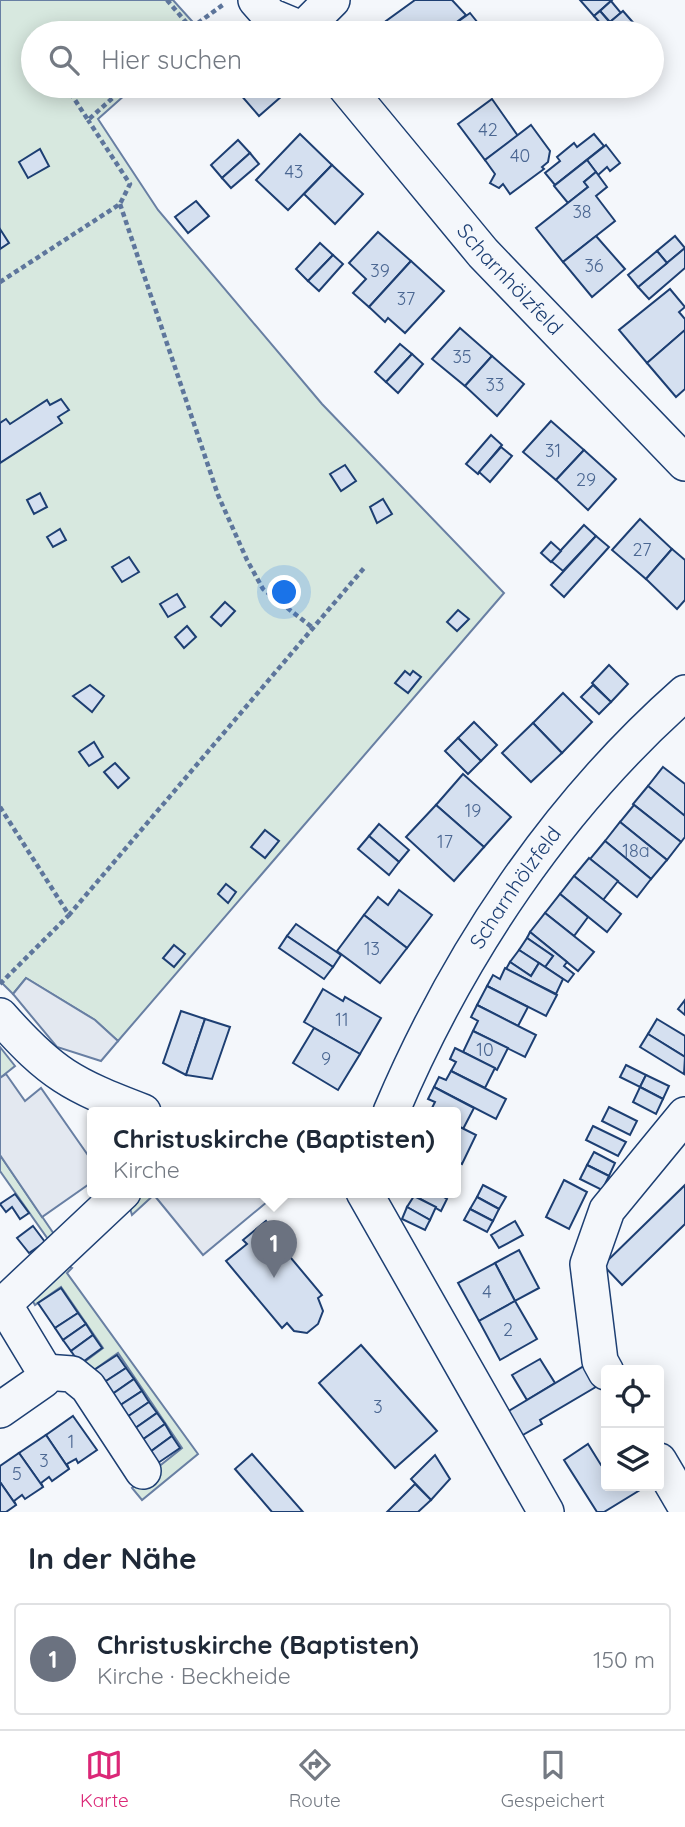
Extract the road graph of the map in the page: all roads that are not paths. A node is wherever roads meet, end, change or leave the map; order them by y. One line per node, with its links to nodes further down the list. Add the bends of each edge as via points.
1 (256, 0): 3 (street)
2 (332, 0): 4 (street)
3 (282, 21)
4 (311, 21)
5 (355, 98): 6 (street, Scharnhölzfeld, via 483,253)
6 (685, 463)
7 (685, 693): 10 (street, Scharnhölzfeld, via 586,795 514,884 417,1051)
8 (0, 1016): 9 (street, via 49,1068 84,1090)
9 (130, 1107)
10 (393, 1107)
11 (685, 1115): 14 (street, via 607,1210 588,1264)
12 (117, 1198): 15 (street, via 4,1304)
13 (367, 1198): 20 (street)
14 (604, 1365)
15 (45, 1372): 16 (street, via 43,1380); 17 (street, via 72,1374 88,1387)
16 (0, 1410)
17 (142, 1471)
18 (664, 1473): 19 (street)
19 (678, 1505)
20 (546, 1512)

